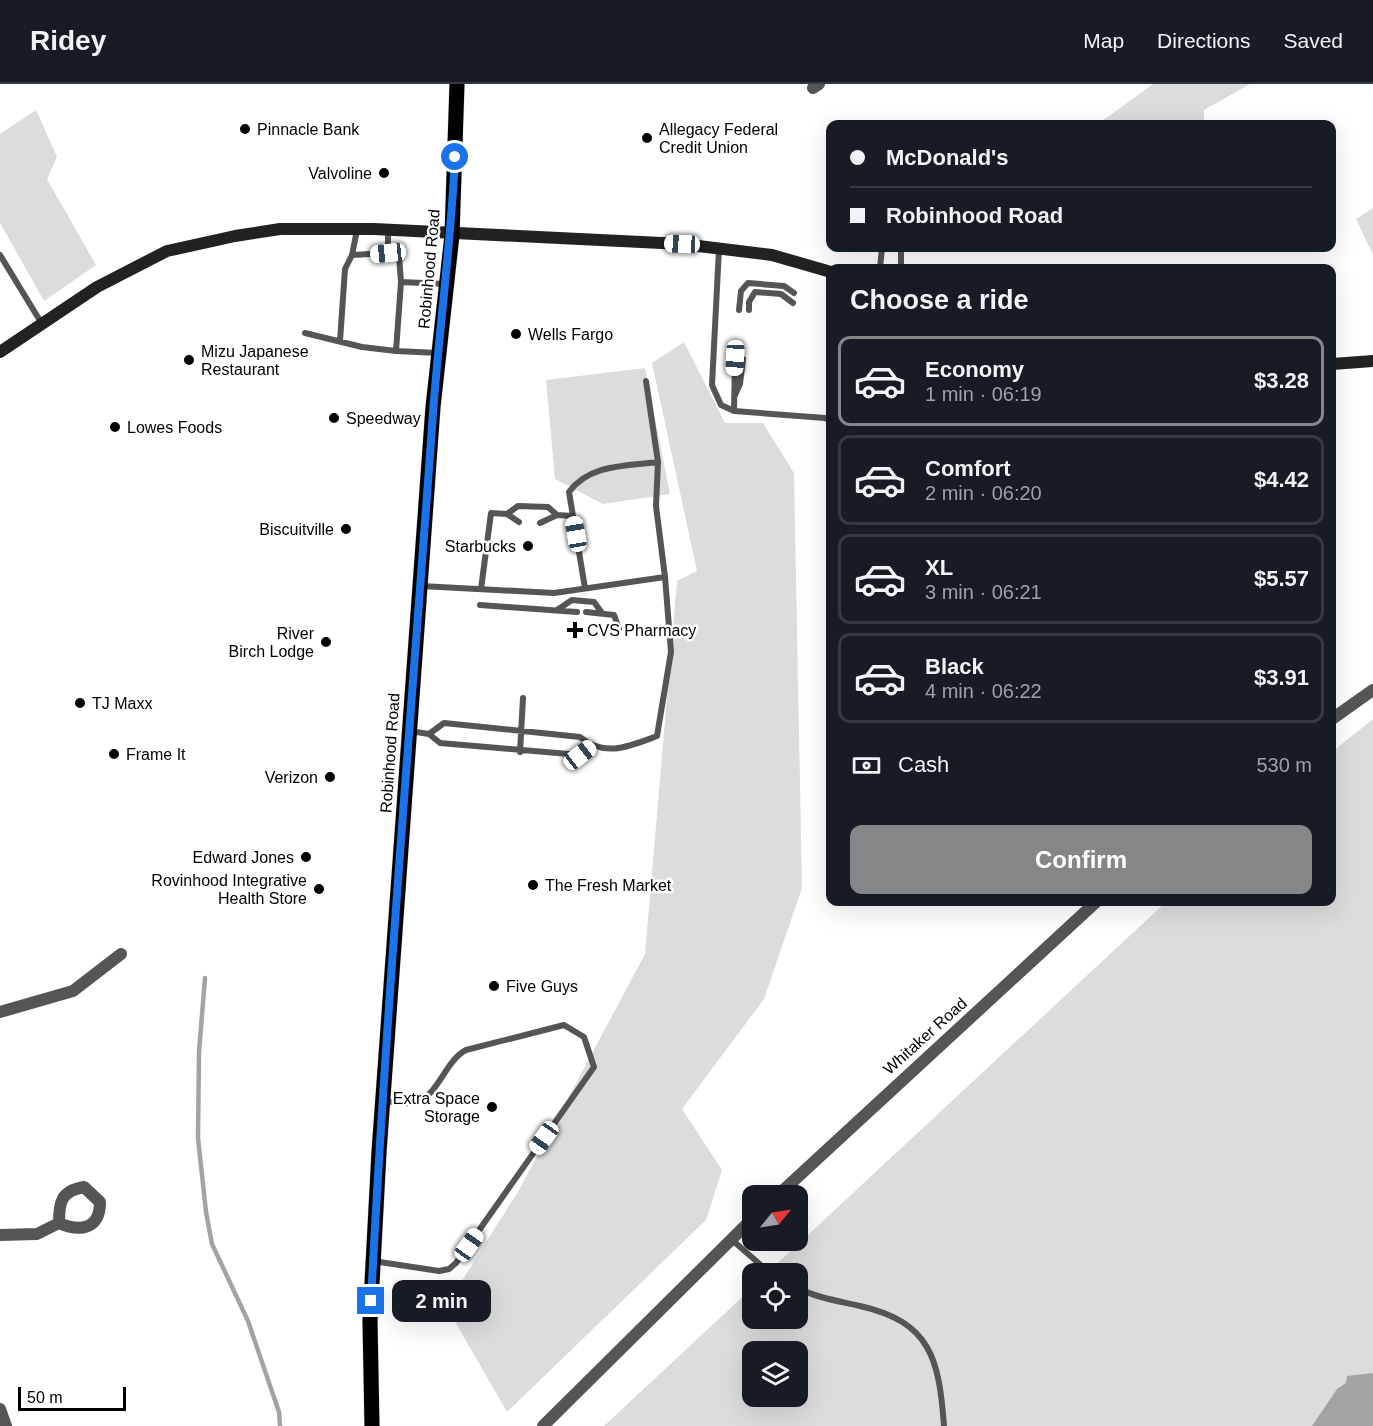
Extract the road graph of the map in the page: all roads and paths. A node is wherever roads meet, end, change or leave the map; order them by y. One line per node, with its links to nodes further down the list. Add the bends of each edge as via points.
1 (458, 84): 4 (main road, Robinhood Road)
2 (357, 230): 3 (main road); 8 (lane); 16 (main road, via 280,230 167,251 98,287)
3 (388, 230): 4 (main road); 6 (lane)
4 (452, 235): 5 (main road, via 682,244); 11 (main road, Robinhood Road)
5 (719, 249): 9 (main road, via 772,255); 28 (lane, via 712,385 721,405)
6 (388, 253): 8 (lane); 10 (lane, via 399,256)
7 (0, 255): 16 (lane)
8 (352, 255): 18 (lane, via 345,269)
9 (826, 271)
10 (401, 282): 11 (lane); 19 (lane)
11 (446, 284): 21 (main road, Robinhood Road)
12 (794, 293): 14 (lane, via 783,285 748,283 741,291)
13 (793, 303): 15 (lane, via 781,294 755,292)
14 (739, 310)
15 (748, 310)
16 (42, 324): 20 (main road)
17 (305, 333): 18 (lane)
18 (340, 341): 19 (lane)
19 (396, 351): 21 (lane)
20 (0, 352)
21 (440, 353): 37 (main road, Robinhood Road)
22 (735, 358): 27 (lane)
23 (743, 359): 27 (lane, via 741,384)
24 (1373, 361): 25 (main road)
25 (1336, 364)
26 (646, 381): 30 (lane)
27 (735, 395): 28 (lane)
28 (734, 411): 29 (lane)
29 (826, 418)
30 (658, 462): 33 (lane, via 608,468 577,481 569,492); 36 (lane, via 656,506)
31 (507, 514): 32 (lane, via 518,506 548,507); 34 (lane); 39 (lane, via 490,513)
32 (557, 515): 33 (lane); 35 (lane)
33 (572, 516): 38 (lane)
34 (519, 522)
35 (540, 523)
36 (665, 576): 38 (lane); 52 (lane, via 671,652 657,736 621,749)
37 (420, 586): 39 (lane); 49 (main road, Robinhood Road)
38 (585, 588): 39 (lane, via 554,593)
39 (481, 589)
40 (480, 605): 41 (lane)
41 (556, 611): 42 (lane); 44 (lane, via 572,600 594,602)
42 (577, 612)
43 (586, 612): 44 (lane)
44 (602, 613): 45 (lane, via 616,616)
45 (619, 630)
46 (1373, 690): 48 (street)
47 (523, 698): 50 (lane)
48 (1336, 716)
49 (410, 731): 51 (lane); 57 (main road, Robinhood Road)
50 (523, 731): 51 (lane, via 444,723); 52 (lane, via 580,737); 53 (lane)
51 (429, 734): 53 (lane, via 440,743)
52 (591, 746): 53 (lane, via 580,755)
53 (520, 752)
54 (1092, 906): 58 (street, Whitaker Road)
55 (121, 954): 56 (street, via 74,992)
56 (0, 1012)
57 (382, 1101): 63 (main road, Robinhood Road); 63 (lane, via 415,1103 426,1097 456,1055 466,1050 564,1025 584,1037 594,1067 456,1263 439,1271)
58 (789, 1185)
59 (59, 1223): 61 (street, via 37,1234)
60 (742, 1228): 62 (street)
61 (0, 1235)
62 (731, 1239): 64 (lane); 69 (street)
63 (373, 1261): 68 (main road, Robinhood Road)
64 (758, 1263)
65 (808, 1293): 70 (lane, via 881,1311 910,1325 928,1346)
66 (0, 1409): 67 (street)
67 (6, 1426)
68 (372, 1426)
69 (543, 1426)
70 (944, 1426)

